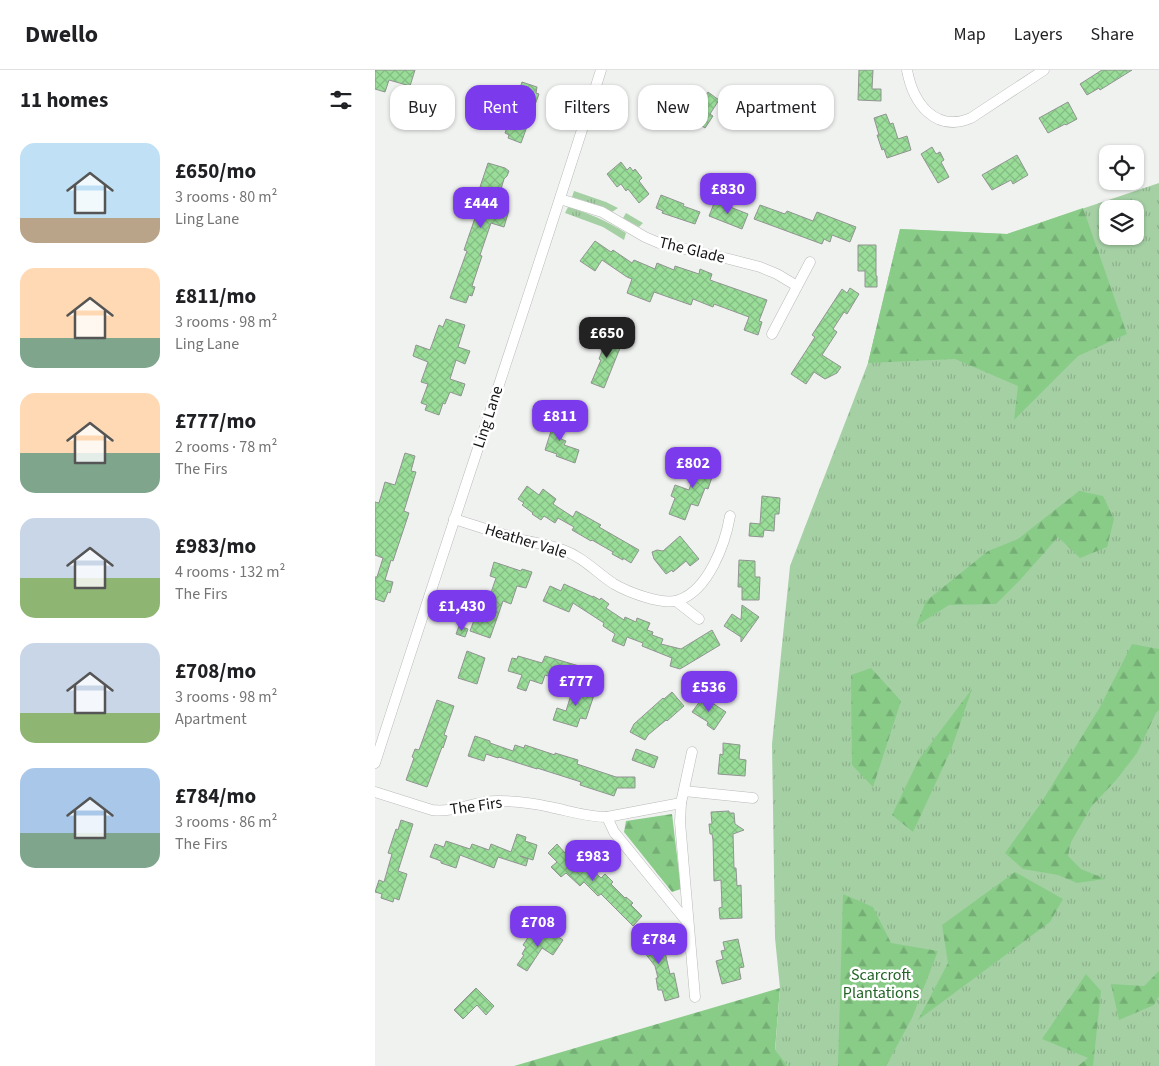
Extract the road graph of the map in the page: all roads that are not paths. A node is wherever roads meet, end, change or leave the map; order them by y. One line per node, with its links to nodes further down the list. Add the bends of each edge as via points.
1 (601, 70): 4 (street, Ling Lane)
2 (907, 70): 3 (street, via 912,88 927,112 934,118 953,123 971,118)
3 (1044, 70)
4 (560, 199): 6 (street, The Glade, via 602,212 659,243 761,268); 9 (street, Ling Lane)
5 (810, 262): 6 (street)
6 (797, 286): 7 (street)
7 (772, 334)
8 (730, 516): 10 (street, via 722,549 706,578 691,595)
9 (454, 520): 10 (street, Heather Vale, via 564,550 614,584 635,594 655,600); 13 (street, Ling Lane)
10 (677, 601): 11 (street)
11 (699, 619)
12 (692, 752): 14 (street)
13 (375, 763)
14 (684, 791): 16 (street); 17 (street)
15 (375, 792): 18 (street, The Firs, via 441,811 475,803 504,801)
16 (753, 798)
17 (681, 804): 18 (street, The Firs); 19 (street)
18 (607, 817): 19 (street, via 614,832)
19 (688, 923): 20 (street)
20 (695, 997)

